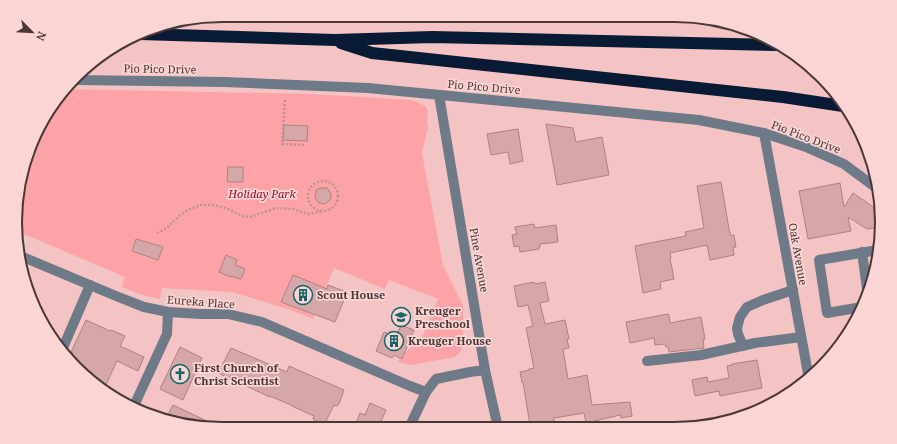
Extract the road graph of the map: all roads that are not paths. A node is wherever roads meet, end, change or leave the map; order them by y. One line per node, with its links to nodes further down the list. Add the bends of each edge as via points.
1 (153, 34): 2 (highway)
2 (335, 40): 3 (highway, via 432,37); 6 (highway, via 372,53 783,97)
3 (767, 45)
4 (82, 80): 5 (street, Pio Pico Drive, via 368,88)
5 (439, 95): 7 (street, Pio Pico Drive, via 699,120); 21 (street, Pine Avenue)
6 (837, 105)
7 (764, 133): 8 (street, Pio Pico Drive, via 806,147 844,164); 14 (street, Oak Avenue)
8 (871, 184)
9 (873, 251): 10 (street)
10 (862, 252): 12 (street); 15 (street, via 819,260 827,313)
11 (26, 258): 13 (street, Eureka Place)
12 (866, 280)
13 (90, 285): 16 (street, Eureka Place, via 144,307); 18 (street)
14 (793, 290): 17 (street, Oak Avenue); 19 (street, via 747,307 740,317 737,328)
15 (855, 308)
16 (168, 312): 23 (street, Eureka Place, via 228,314 262,322); 24 (street, via 167,334)
17 (801, 337): 19 (street); 22 (street, Oak Avenue)
18 (64, 345)
19 (743, 346): 20 (street, via 701,355)
20 (647, 361)
21 (485, 370): 23 (street, via 436,379); 26 (street, Pine Avenue)
22 (808, 371)
23 (426, 392): 25 (street)
24 (136, 402)
25 (412, 422)
26 (497, 422)

